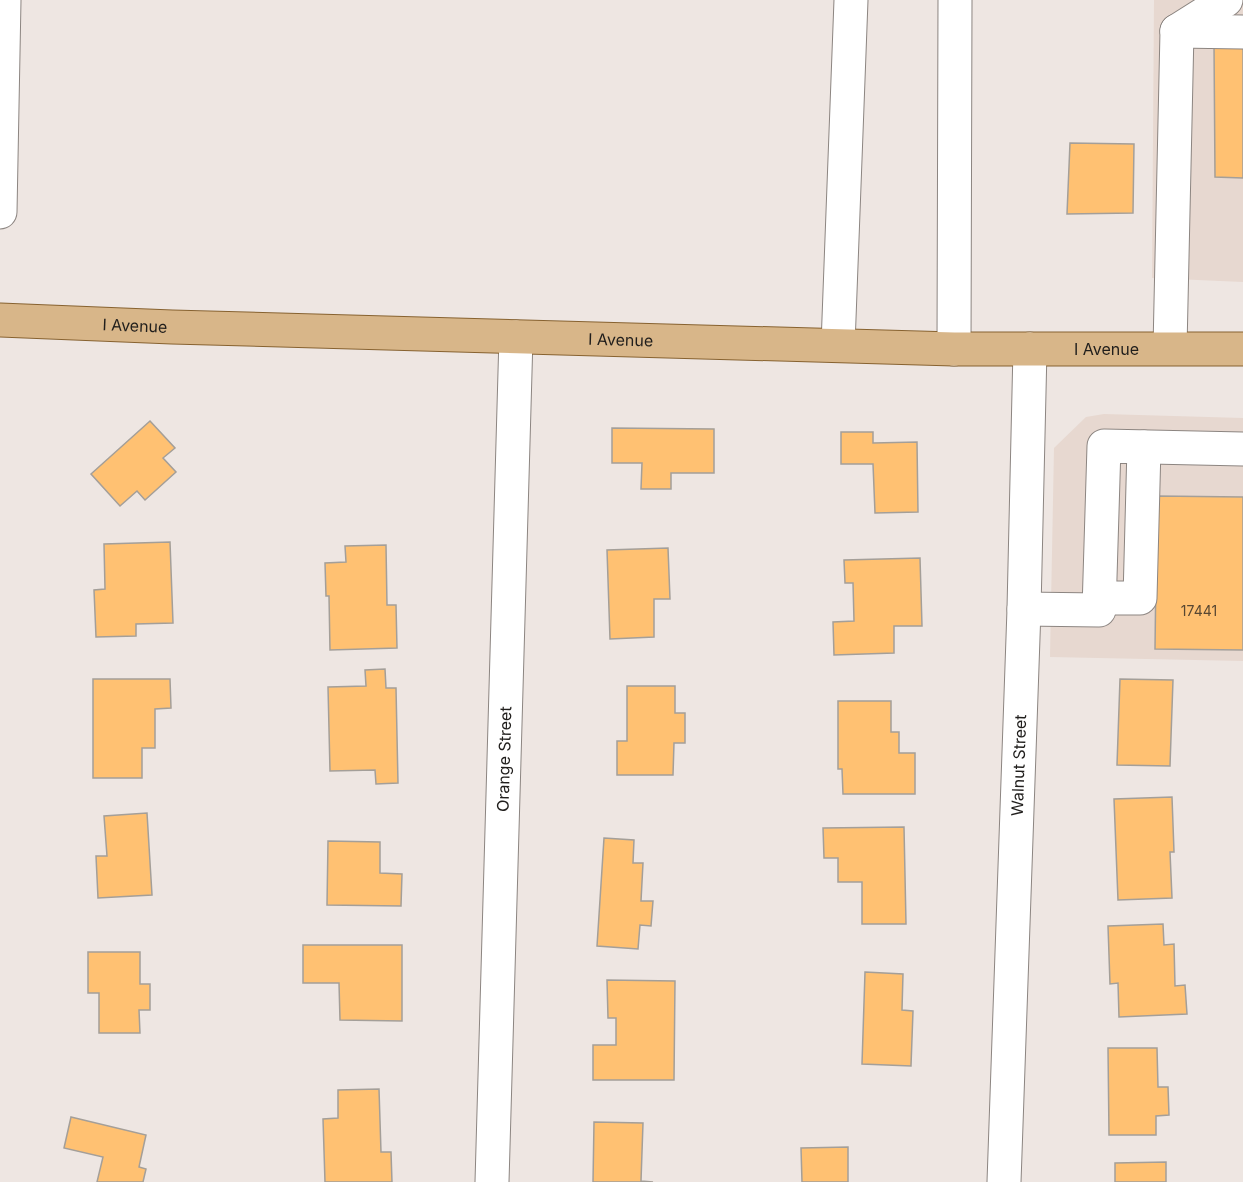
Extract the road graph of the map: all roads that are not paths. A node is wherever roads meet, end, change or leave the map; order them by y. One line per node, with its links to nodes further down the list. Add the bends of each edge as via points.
1 (4, 0): 9 (street)
2 (851, 0): 12 (street)
3 (955, 0): 14 (street)
4 (1226, 0): 7 (street)
5 (1233, 0): 6 (street)
6 (1243, 4)
7 (1177, 31): 8 (street); 13 (street)
8 (1243, 32)
9 (0, 212)
10 (0, 320): 11 (main road, I Avenue)
11 (516, 337): 12 (main road, I Avenue); 19 (street, Orange Street)
12 (838, 345): 14 (main road, I Avenue)
13 (1170, 348): 15 (main road, I Avenue); 16 (main road, I Avenue)
14 (954, 349): 15 (main road, I Avenue)
15 (1030, 349): 18 (street, Walnut Street)
16 (1243, 349)
17 (1243, 449): 18 (street, via 1104,446 1099,610)
18 (1024, 609): 20 (street, Walnut Street)
19 (492, 1182)
20 (1004, 1182)

